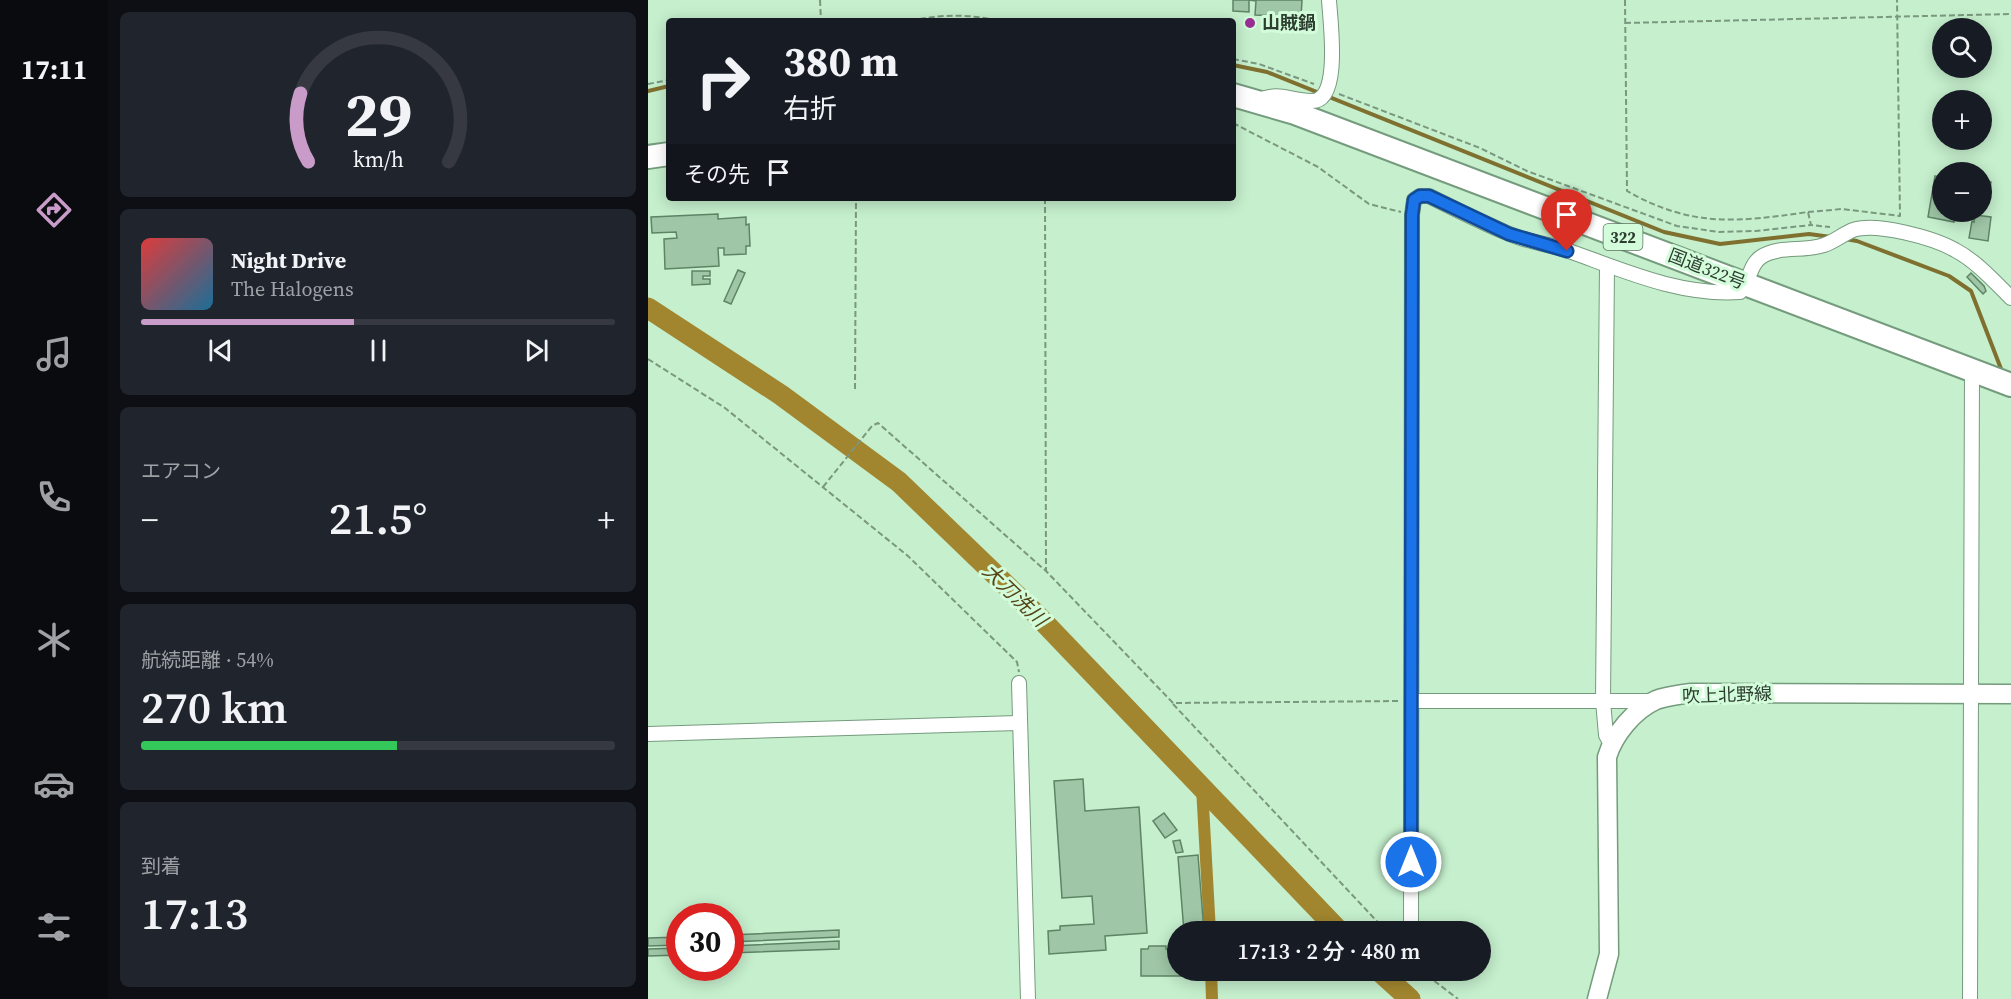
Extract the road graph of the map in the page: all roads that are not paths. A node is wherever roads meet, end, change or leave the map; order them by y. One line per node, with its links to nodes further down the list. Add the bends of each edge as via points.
1 (1329, 0): 3 (street, via 1332,74 1320,99 1313,102 1272,95)
2 (1236, 96): 3 (highway, 国道322号 / 322)
3 (1256, 101): 7 (highway, 国道322号 / 322)
4 (666, 154): 5 (highway)
5 (648, 157)
6 (1607, 266): 7 (street, via 1696,292 1740,292); 14 (street); 16 (street, via 1509,234 1429,196 1414,200)
7 (1747, 284): 8 (street, via 1752,267 1761,257 1780,250 1823,246 1854,230 1902,231 1955,249); 9 (highway, 国道322号 / 322)
8 (2011, 298)
9 (1972, 370): 10 (highway, 国道322号 / 322); 12 (street)
10 (2011, 385)
11 (1019, 683): 17 (street)
12 (1971, 694): 13 (main road, 吹上北野線); 15 (main road, 吹上北野線, via 1690,693); 23 (street)
13 (2011, 694)
14 (1603, 700): 15 (street); 16 (street); 19 (street, via 1606,735)
15 (1656, 700): 19 (main road, 吹上北野線, via 1629,720)
16 (1412, 701): 20 (street)
17 (1019, 723): 18 (street); 21 (street)
18 (648, 734)
19 (1611, 744): 22 (main road, 吹上北野線, via 1607,757 1609,954)
20 (1411, 921)
21 (1028, 999)
22 (1597, 999)
23 (1970, 999)

